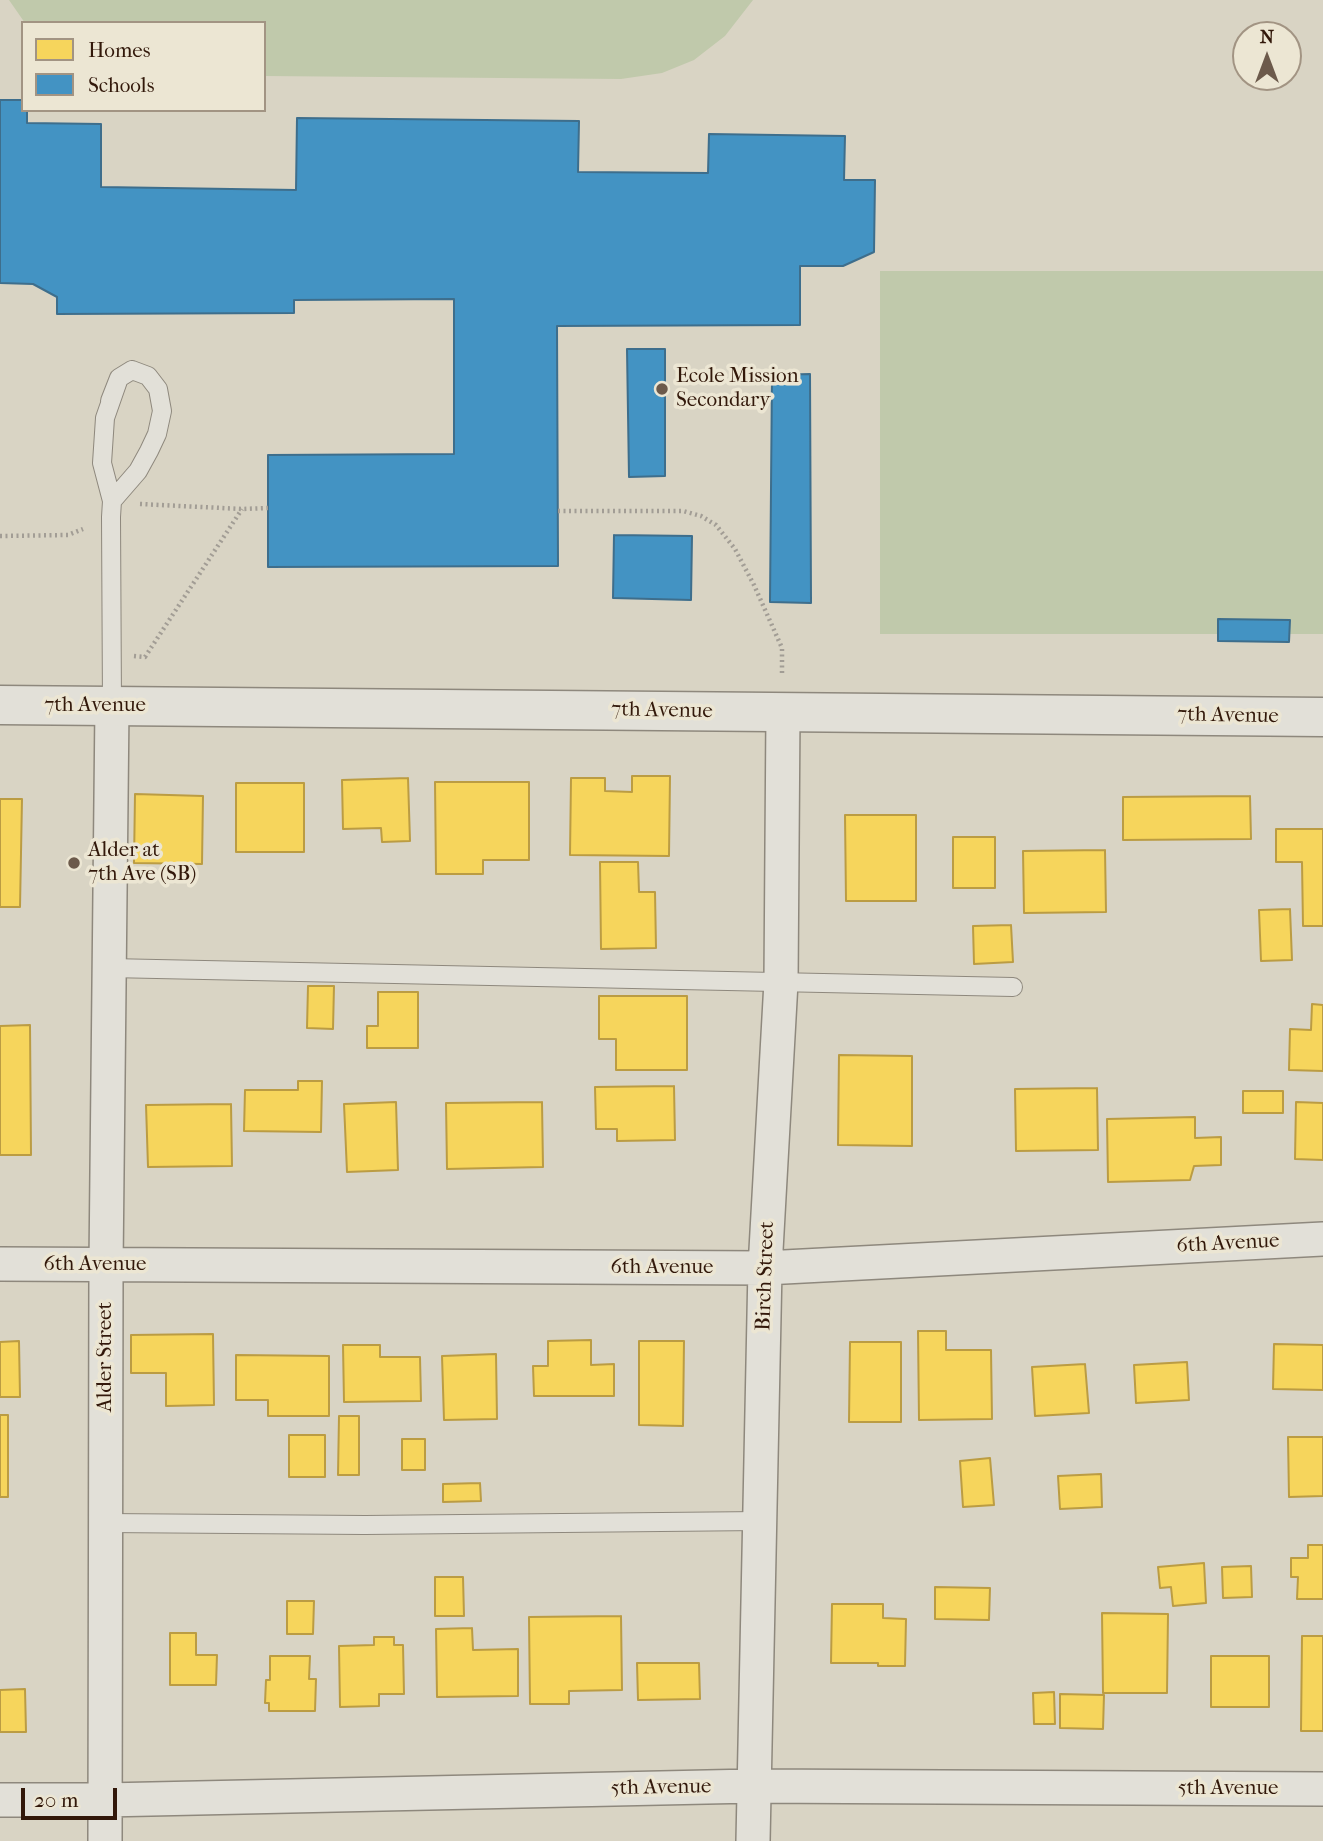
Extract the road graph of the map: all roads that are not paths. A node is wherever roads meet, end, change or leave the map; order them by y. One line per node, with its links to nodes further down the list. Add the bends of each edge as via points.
1 (112, 501): 1 (lane, via 149,452 162,411 158,389 148,376 132,370 119,378 106,418 102,463); 3 (lane)
2 (0, 705): 3 (street, 7th Avenue)
3 (112, 706): 4 (street, 7th Avenue); 6 (street, Alder Street)
4 (783, 712): 5 (street, 7th Avenue); 7 (street, Birch Street)
5 (1323, 717)
6 (109, 968): 7 (lane); 11 (street, Alder Street)
7 (781, 982): 8 (lane); 12 (street, Birch Street)
8 (1013, 987)
9 (1323, 1239): 12 (street, 6th Avenue)
10 (0, 1264): 11 (street, 6th Avenue)
11 (106, 1265): 12 (street, 6th Avenue); 14 (street, Alder Street)
12 (765, 1268): 13 (street, Birch Street)
13 (760, 1521): 14 (lane); 15 (street, Birch Street)
14 (106, 1523): 18 (street, Alder Street)
15 (753, 1786): 16 (street, 5th Avenue); 18 (street, 5th Avenue); 20 (street, Birch Street)
16 (1323, 1789)
17 (0, 1800): 18 (street, 5th Avenue)
18 (105, 1800): 19 (street, Alder Street)
19 (105, 1841)
20 (753, 1841)

